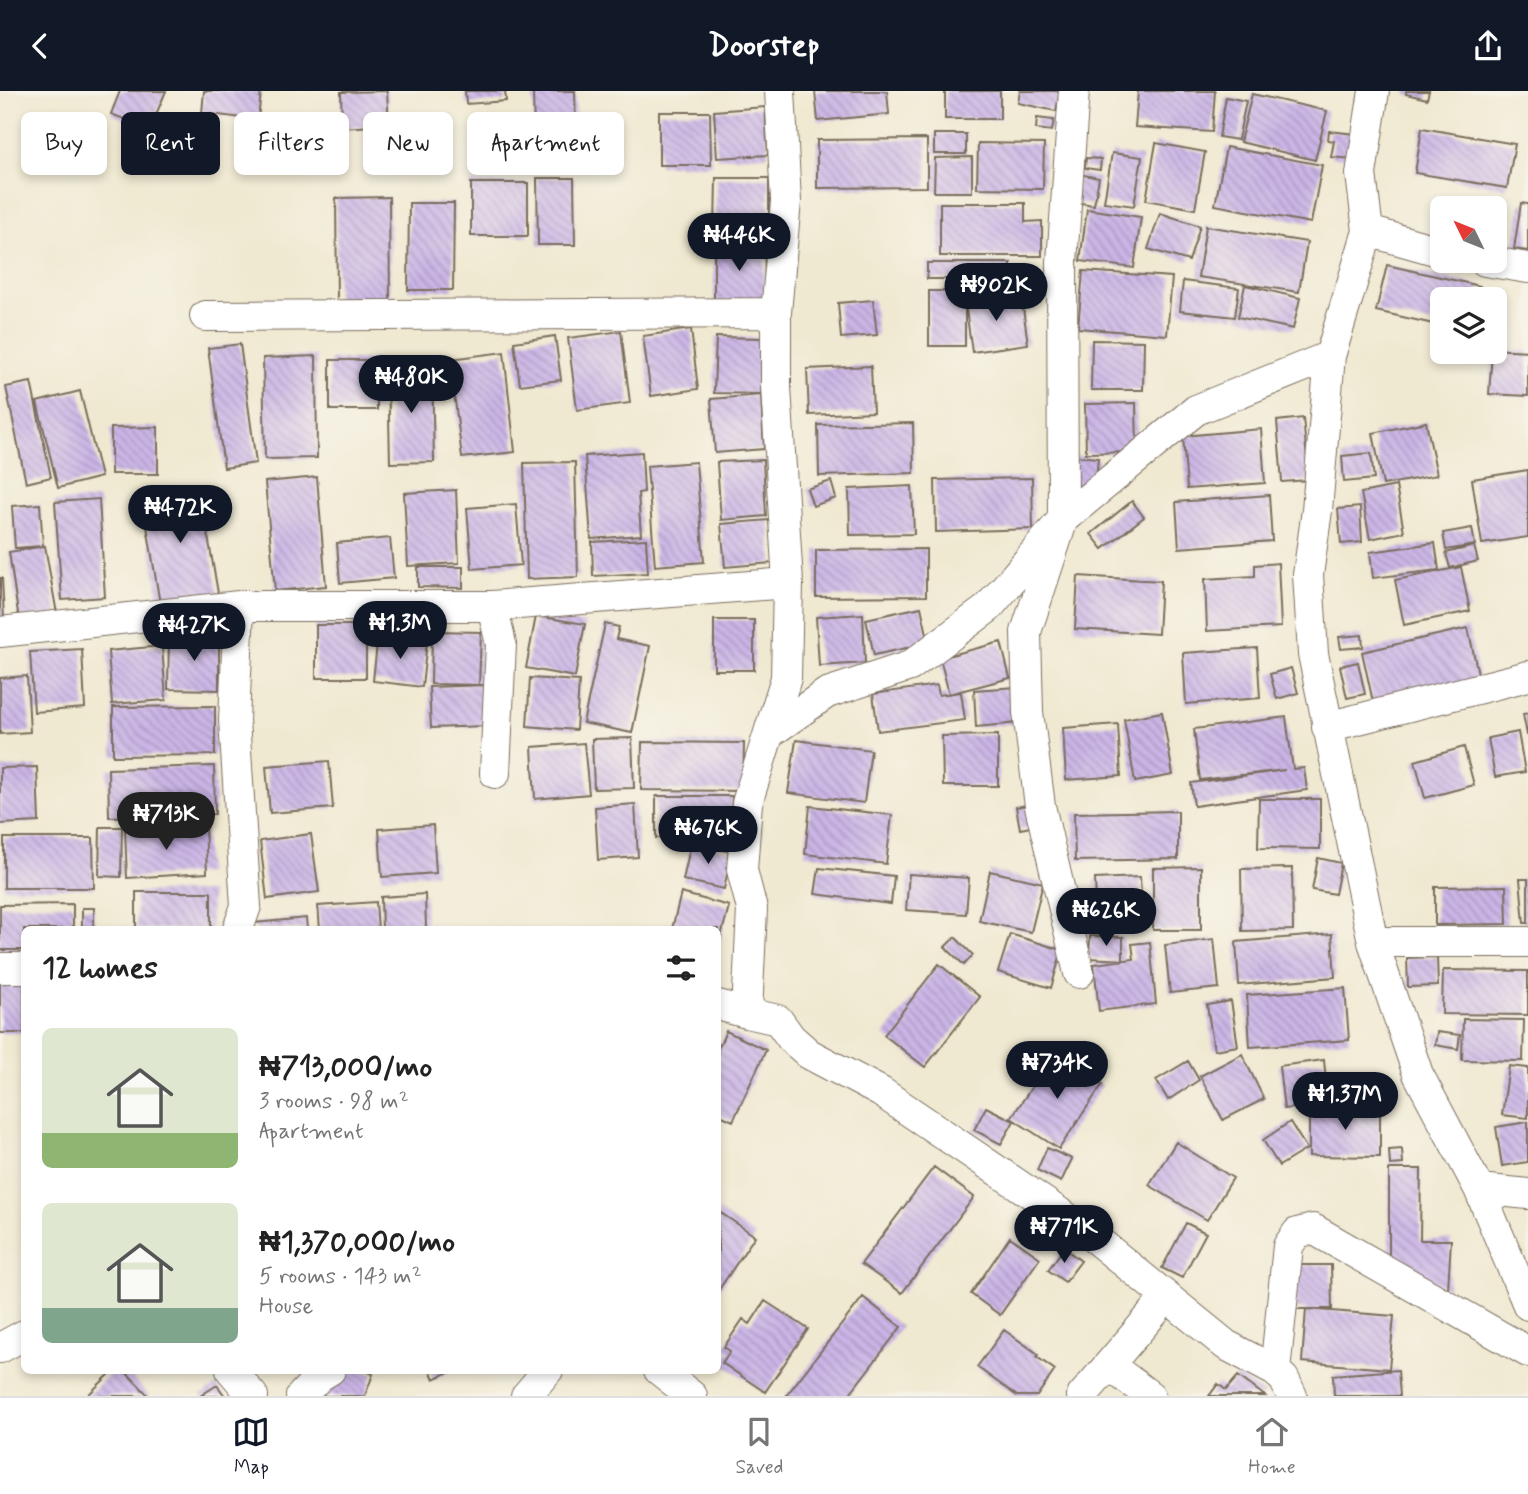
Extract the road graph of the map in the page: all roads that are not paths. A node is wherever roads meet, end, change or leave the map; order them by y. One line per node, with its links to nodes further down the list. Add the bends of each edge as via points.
1 (780, 91): 8 (street, via 786,201)
2 (1074, 91): 11 (street, via 1062,262)
3 (1374, 91): 4 (street, via 1361,174)
4 (1368, 232): 5 (street); 10 (street)
5 (1430, 249)
6 (1507, 265): 7 (street)
7 (1528, 268)
8 (776, 313): 9 (street); 12 (street)
9 (205, 316)
10 (1330, 356): 11 (street, via 1196,410); 19 (street, via 1308,575 1313,654)
11 (1063, 519): 18 (street, via 989,608 910,666); 27 (street, via 1026,632 1028,712 1040,806)
12 (788, 583): 14 (street); 17 (street)
13 (239, 606): 14 (street); 15 (street); 22 (street, via 234,720 246,906)
14 (492, 606): 21 (street, via 501,645)
15 (0, 632)
16 (1528, 676): 19 (street)
17 (786, 678): 18 (street); 20 (street)
18 (827, 693): 20 (street)
19 (1328, 727): 23 (street)
20 (771, 732): 29 (street, via 747,803 742,870 752,909)
21 (495, 773)
22 (239, 926)
23 (1373, 942): 24 (street); 30 (street, via 1418,1074)
24 (1528, 942)
25 (0, 968): 26 (street)
26 (21, 968)
27 (1079, 973)
28 (721, 1006): 29 (street)
29 (747, 1013): 32 (street, via 778,1020 809,1054 881,1092 1001,1172)
30 (1479, 1189): 31 (street); 33 (street)
31 (1528, 1194)
32 (1167, 1297): 37 (street); 38 (street, via 1226,1345)
33 (1528, 1305)
34 (21, 1337): 35 (street)
35 (0, 1348)
36 (1528, 1352): 38 (street, via 1313,1229 1297,1233 1288,1246)
37 (1109, 1365): 47 (street); 48 (street)
38 (1275, 1371): 49 (street)
39 (234, 1374): 43 (street)
40 (323, 1374): 44 (street)
41 (545, 1374): 45 (street)
42 (664, 1374): 46 (street)
43 (253, 1396)
44 (301, 1396)
45 (526, 1396)
46 (692, 1396)
47 (1082, 1396)
48 (1150, 1396)
49 (1292, 1396)

